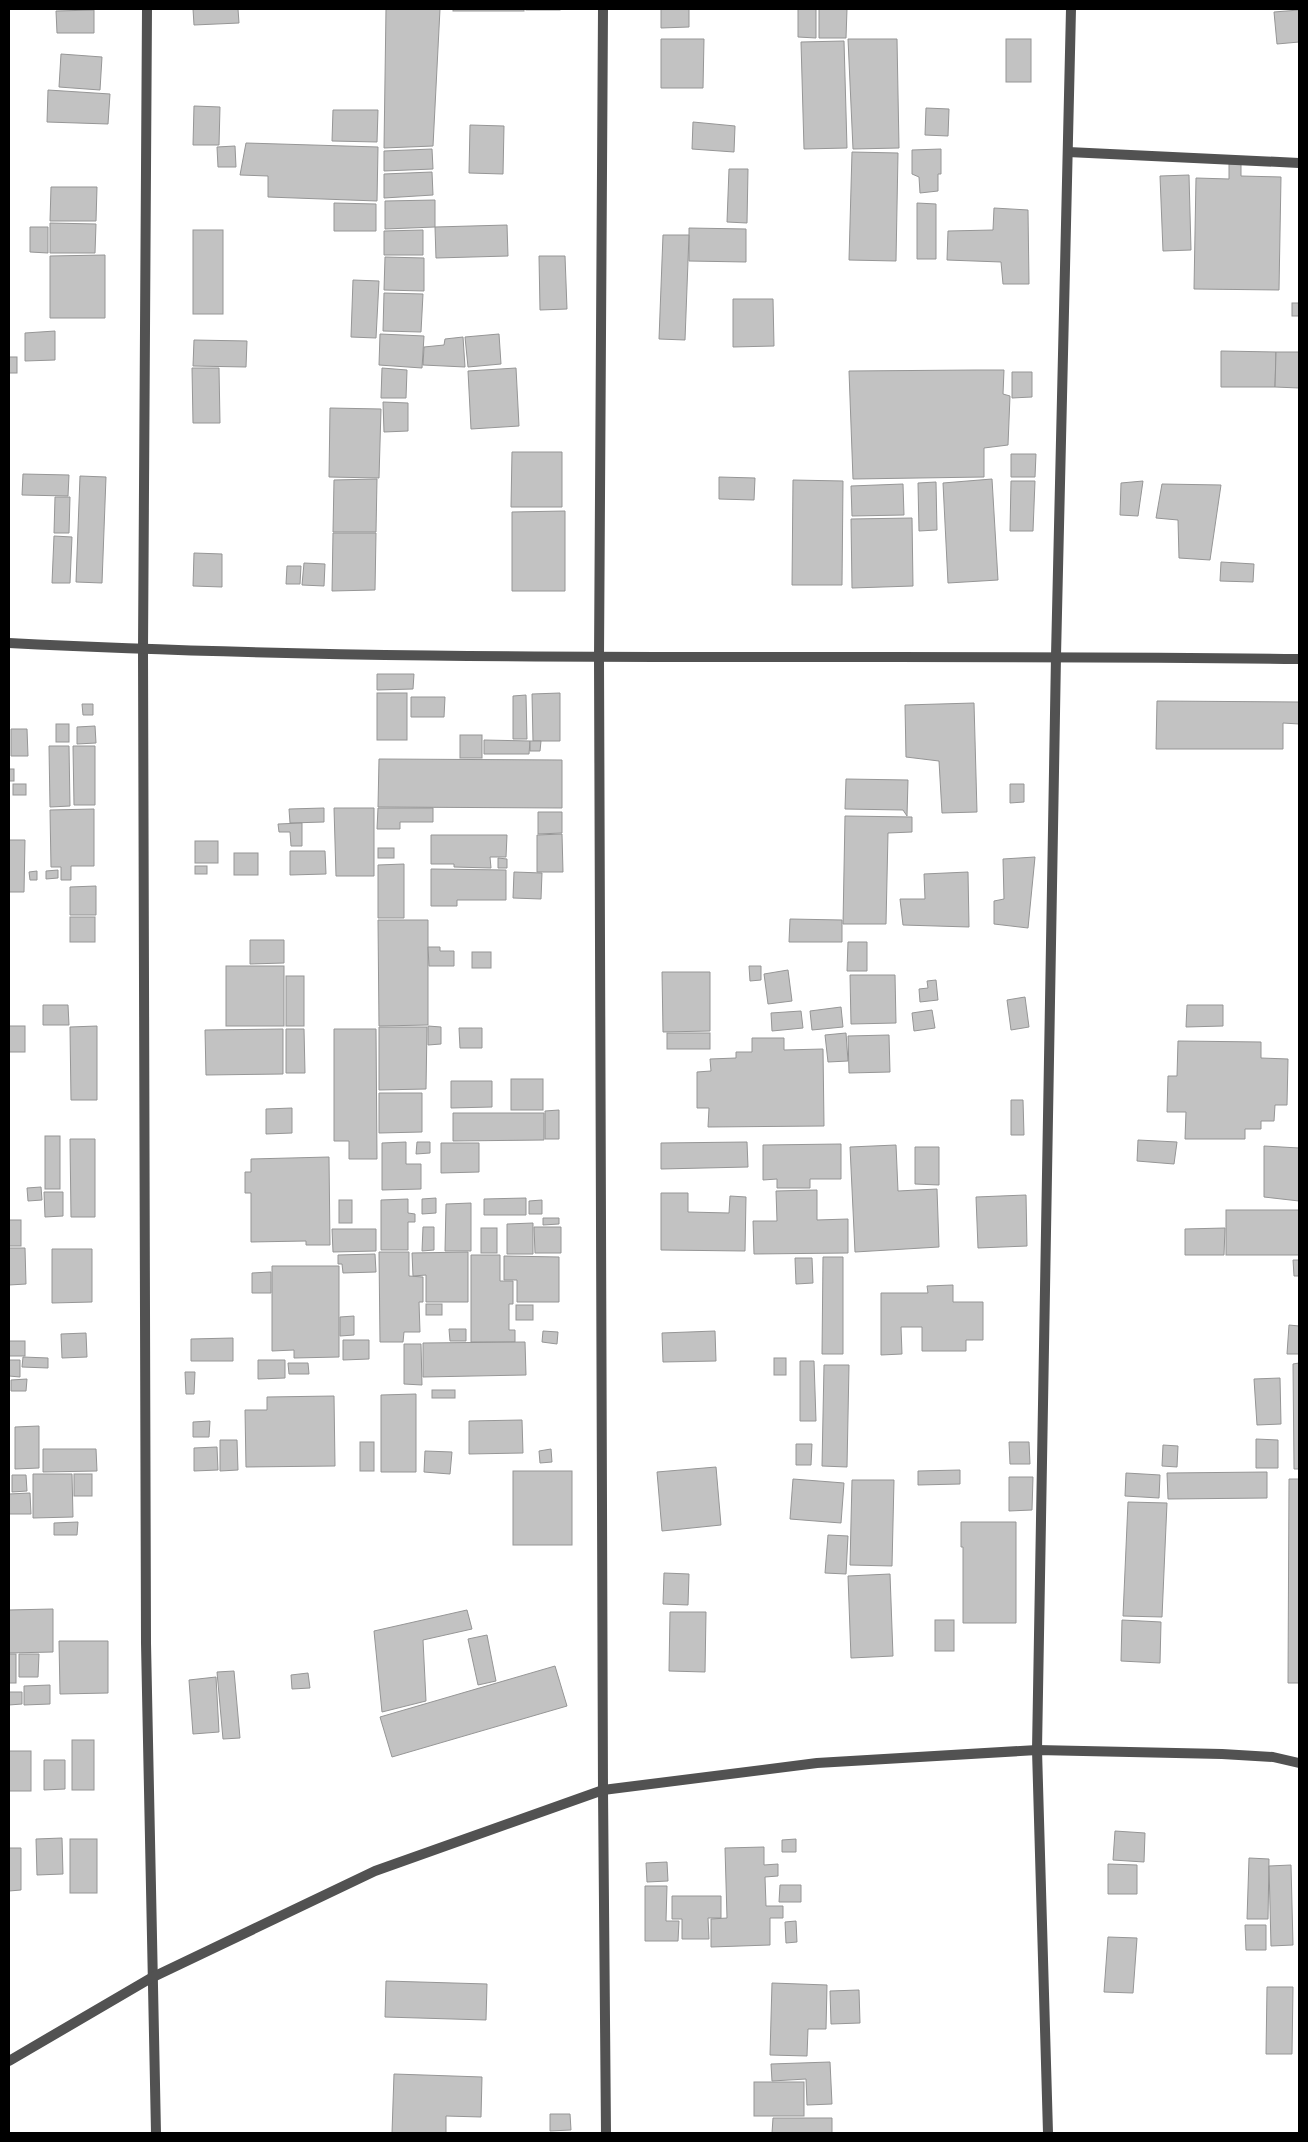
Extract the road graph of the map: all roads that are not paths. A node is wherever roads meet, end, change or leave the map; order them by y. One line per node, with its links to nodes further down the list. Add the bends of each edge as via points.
1 (147, 9): 7 (street)
2 (603, 9): 9 (street)
3 (1071, 9): 4 (street)
4 (1068, 152): 5 (street); 8 (street)
5 (1299, 163)
6 (9, 643): 7 (street)
7 (143, 650): 9 (street); 14 (street, via 146,1643)
8 (1056, 656): 9 (street); 10 (street); 11 (street)
9 (599, 658): 13 (street)
10 (1299, 659)
11 (1037, 1750): 12 (street, via 1222,1754 1273,1757); 13 (street, via 817,1763); 18 (street)
12 (1299, 1763)
13 (603, 1790): 14 (street, via 375,1871); 17 (street)
14 (151, 1978): 15 (street); 16 (street)
15 (9, 2061)
16 (156, 2133)
17 (606, 2133)
18 (1048, 2133)

